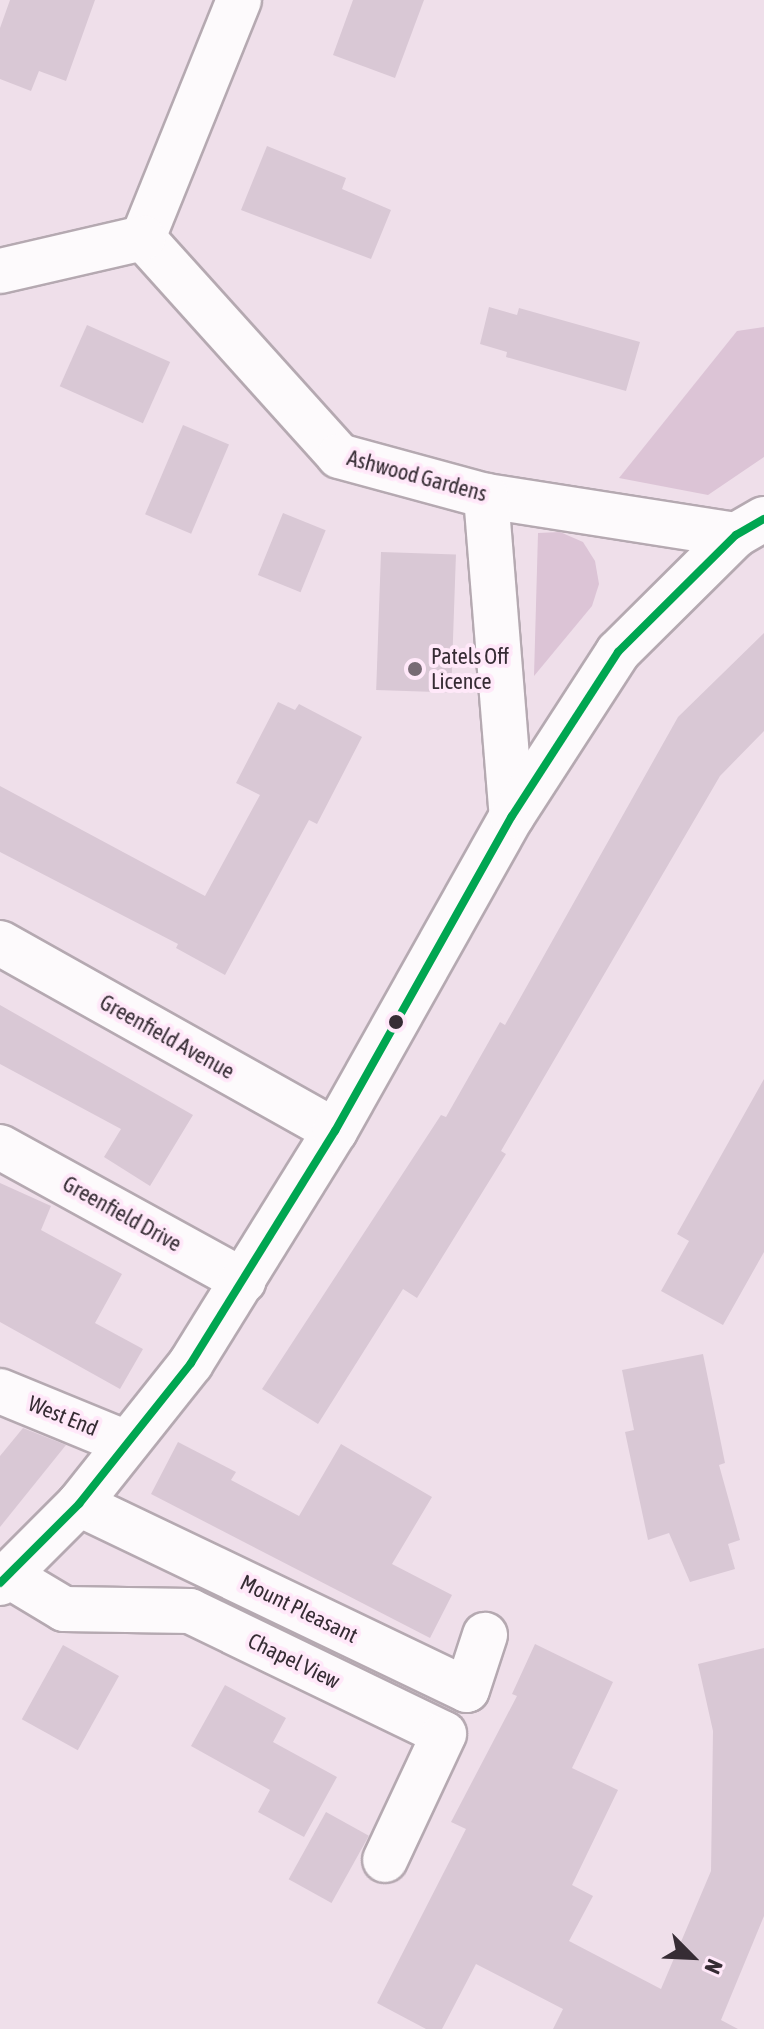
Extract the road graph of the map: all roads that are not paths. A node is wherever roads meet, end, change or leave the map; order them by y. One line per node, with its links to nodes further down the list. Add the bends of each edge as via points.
1 (239, 0): 2 (street)
2 (143, 238): 3 (street); 4 (street, Ashwood Gardens, via 339,456)
3 (0, 271)
4 (486, 496): 5 (street, Ashwood Gardens); 6 (street)
5 (750, 527): 6 (street, via 618,652)
6 (512, 816): 8 (street)
7 (0, 943): 8 (street, Greenfield Avenue)
8 (335, 1131): 10 (street)
9 (0, 1147): 10 (street, Greenfield Drive)
10 (244, 1281): 12 (street, via 191,1363)
11 (0, 1391): 12 (street, West End)
12 (126, 1443): 13 (street)
13 (79, 1504): 14 (street); 15 (street, Mount Pleasant, via 467,1690)
14 (5, 1579): 16 (street, Chapel View, via 64,1609 190,1611 444,1734)
15 (485, 1635)
16 (385, 1860)

